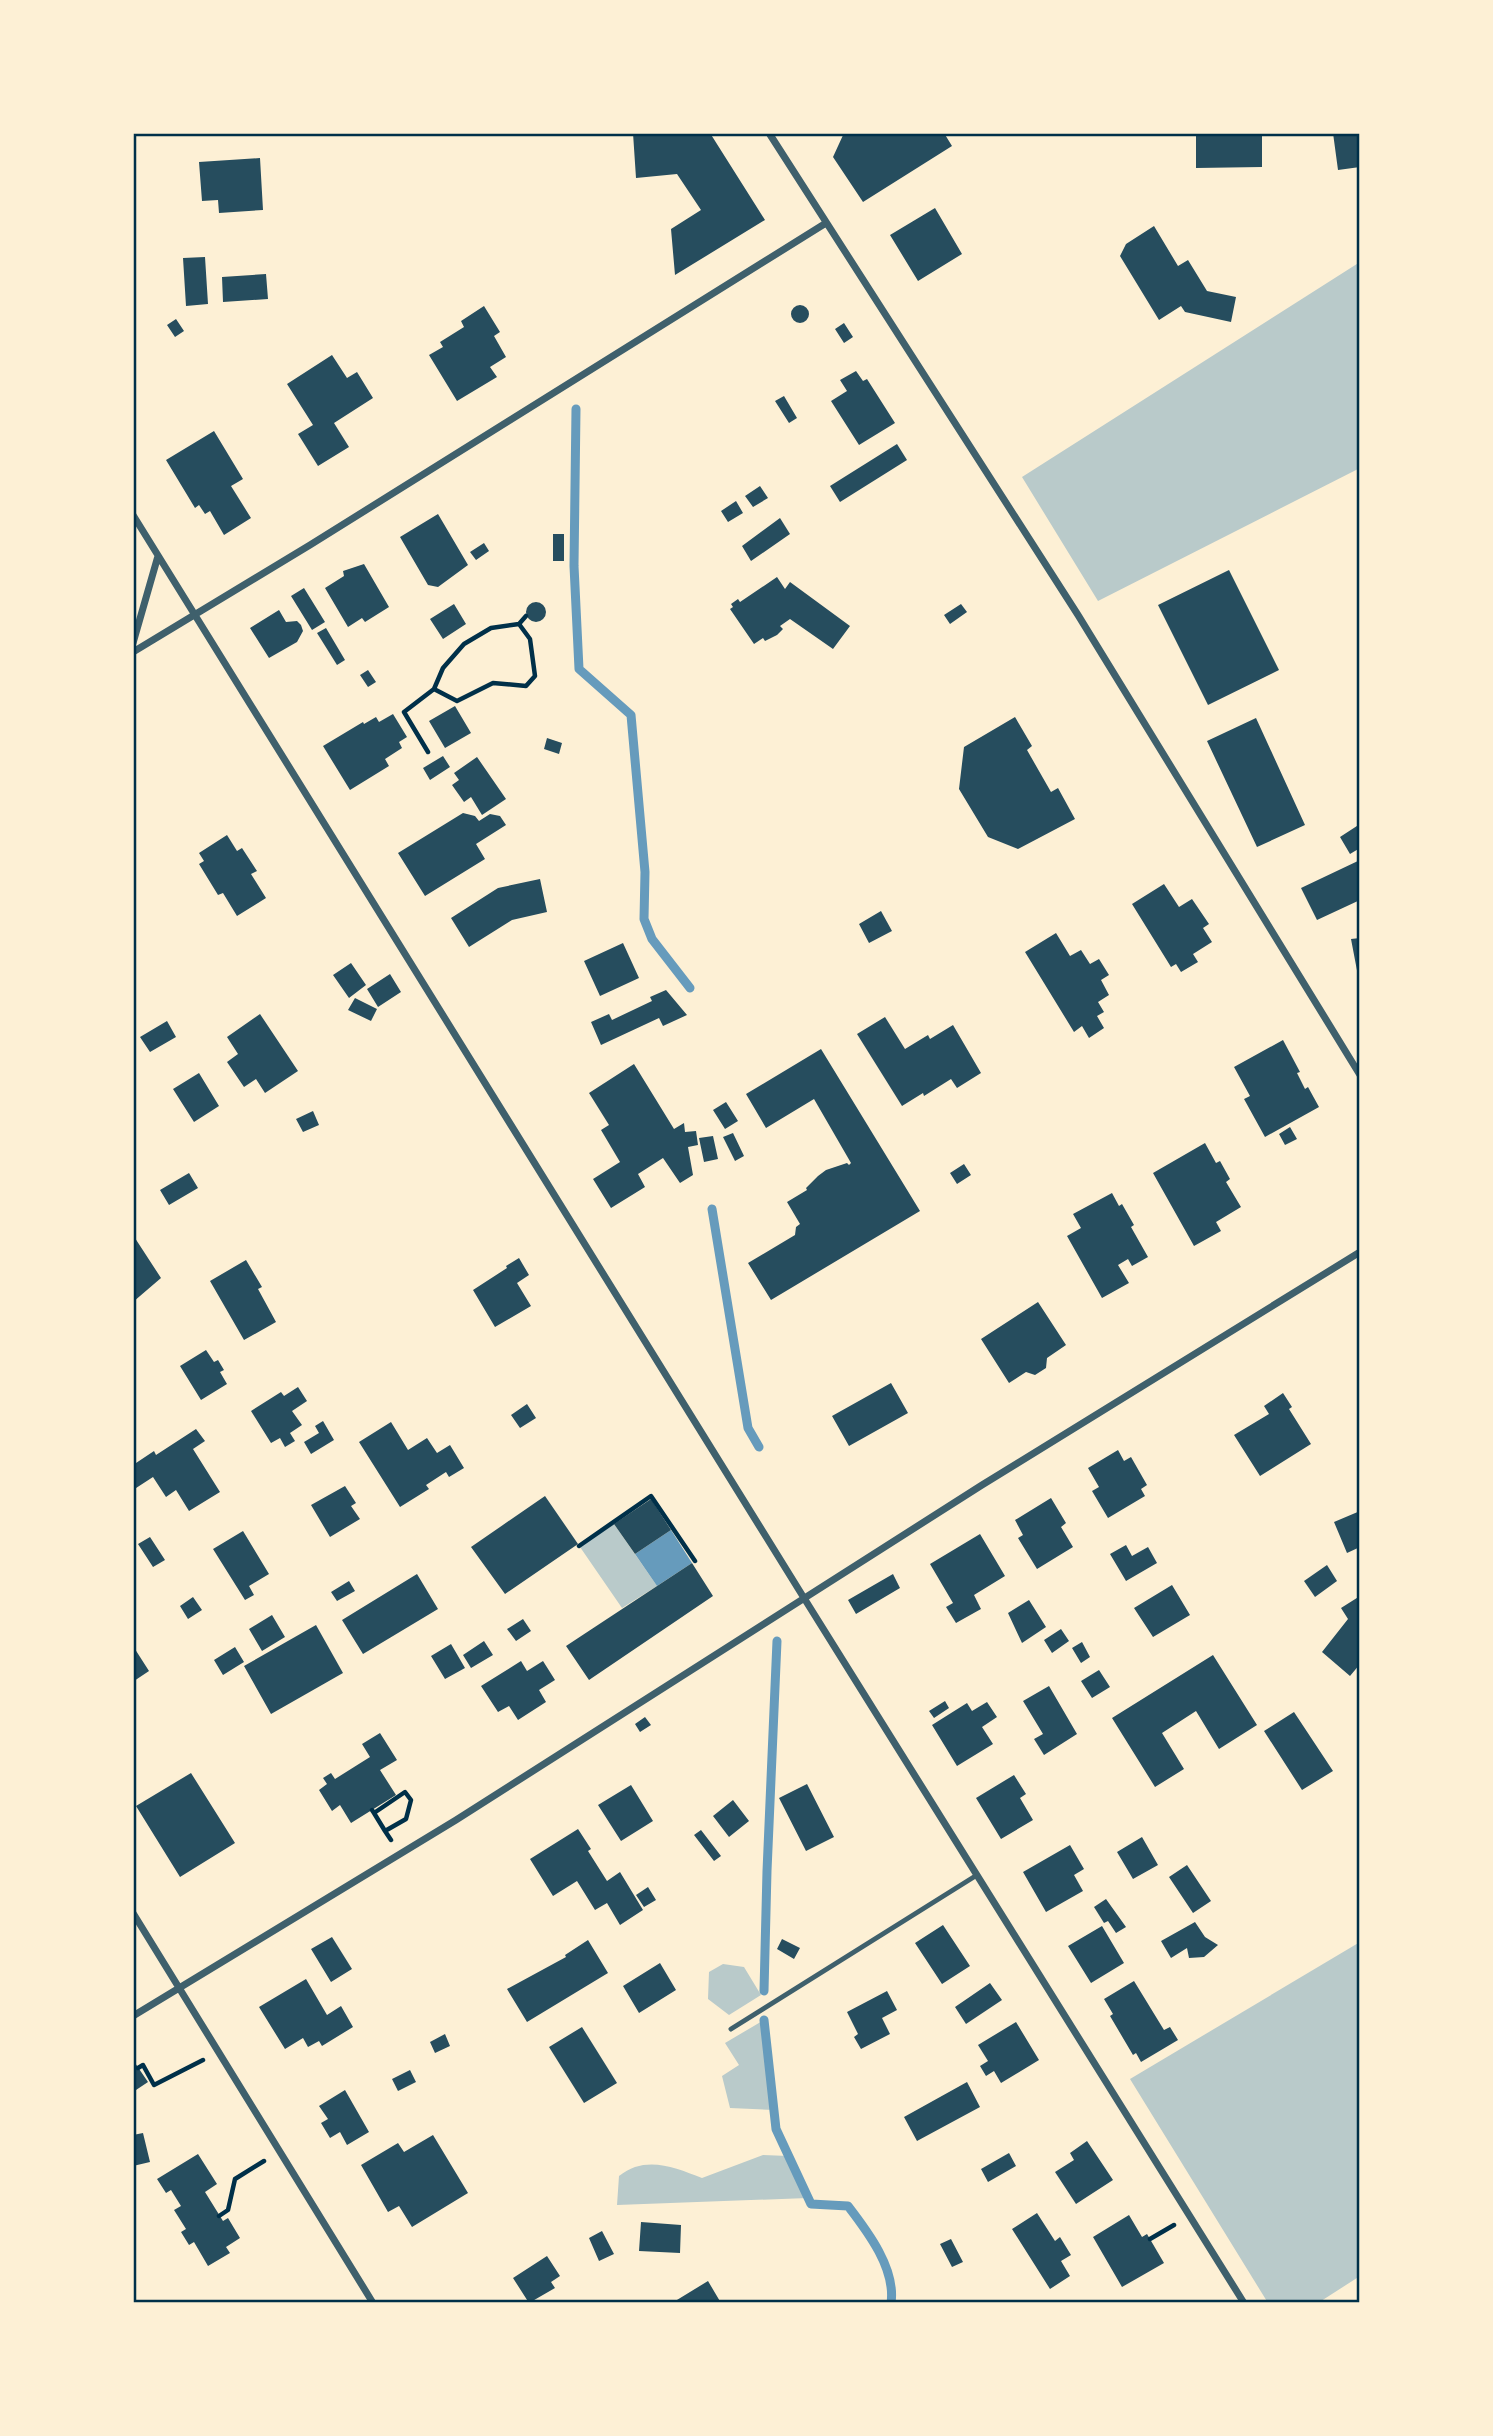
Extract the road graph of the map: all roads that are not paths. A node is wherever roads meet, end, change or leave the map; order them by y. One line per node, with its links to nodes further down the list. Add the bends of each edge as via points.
1 (769, 133): 2 (street)
2 (827, 223): 5 (street); 8 (street, via 1078,615)
3 (133, 515): 4 (street)
4 (158, 556): 5 (street); 6 (street)
5 (194, 614): 7 (street); 10 (street)
6 (133, 643)
7 (133, 652)
8 (1360, 1075)
9 (1360, 1252): 10 (street)
10 (804, 1598): 11 (street); 13 (street, via 456,1820)
11 (978, 1875): 15 (lane); 17 (street)
12 (133, 1913): 13 (street)
13 (179, 1987): 14 (street); 16 (street)
14 (133, 2016)
15 (731, 2029)
16 (373, 2303)
17 (1244, 2303)

